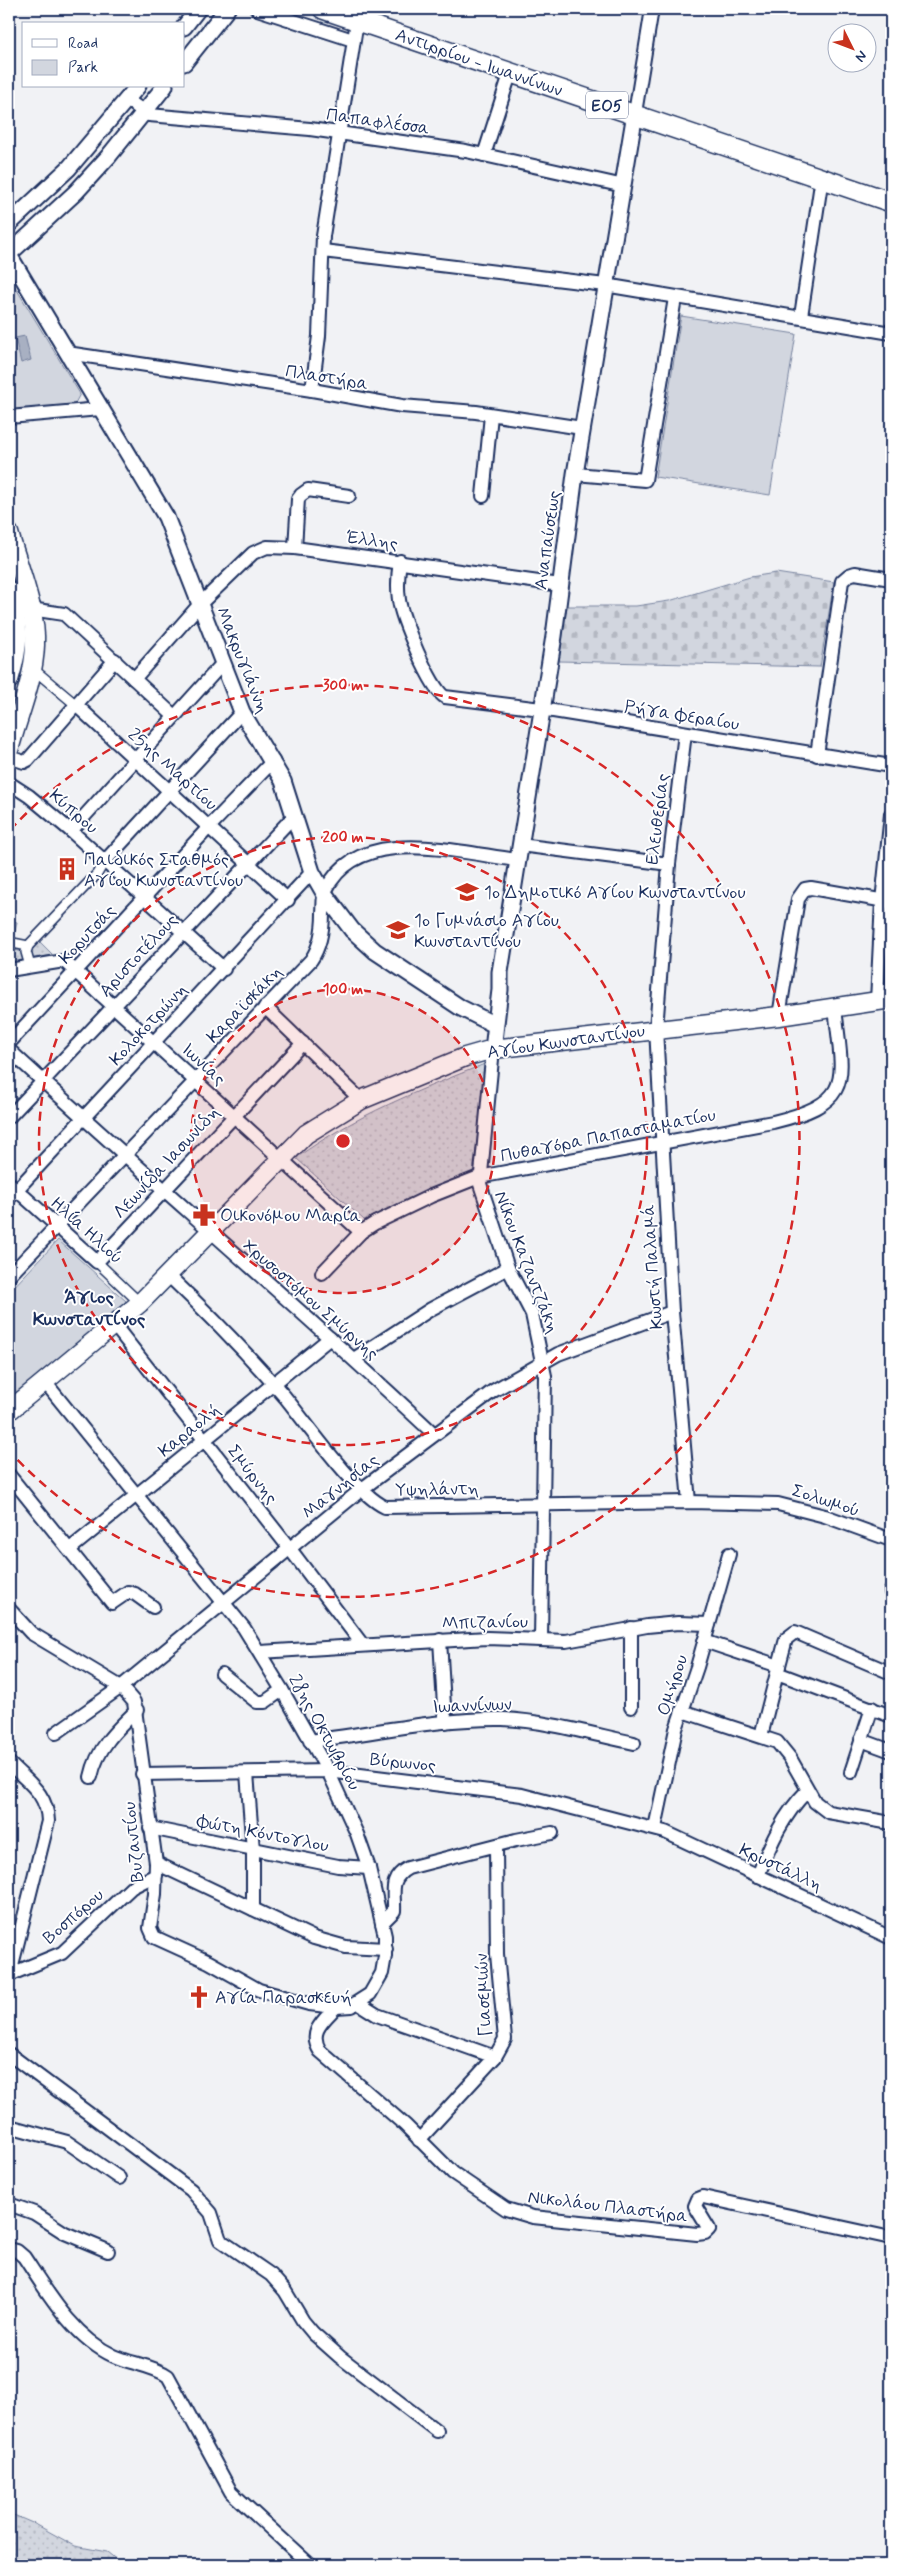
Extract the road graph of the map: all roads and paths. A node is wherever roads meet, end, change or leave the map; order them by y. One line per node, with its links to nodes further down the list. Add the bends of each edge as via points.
1 (198, 9): 7 (street)
2 (227, 9): 9 (street)
3 (257, 9): 8 (street)
4 (323, 9): 6 (main road, Αντιρρίου - Ιωαννίνων / ΕΟ5)
5 (652, 9): 15 (street)
6 (357, 21): 8 (street); 10 (main road, Αντιρρίου - Ιωαννίνων / ΕΟ5)
7 (185, 26)
8 (353, 40): 16 (street)
9 (185, 62)
10 (510, 74): 15 (main road, Αντιρρίου - Ιωαννίνων / ΕΟ5); 17 (street)
11 (136, 88): 13 (street)
12 (163, 88): 14 (street)
13 (127, 100): 14 (street, Παπαφλέσσα); 21 (street, via 70,168)
14 (144, 112): 16 (street, Παπαφλέσσα); 23 (street, via 76,192)
15 (635, 113): 18 (main road, Αντιρρίου - Ιωαννίνων / ΕΟ5); 19 (street, Αναπαύσεως)
16 (338, 134): 17 (street, Παπαφλέσσα); 22 (street)
17 (484, 156): 19 (street, Παπαφλέσσα)
18 (822, 177): 20 (main road, Αντιρρίου - Ιωαννίνων / ΕΟ5); 26 (street)
19 (624, 186): 24 (street, Αναπαύσεως)
20 (891, 202)
21 (9, 224)
22 (323, 251): 24 (street); 29 (street, via 319,336)
23 (9, 254): 28 (street, Μακρυγιάννη)
24 (605, 285): 25 (street); 33 (street, Αναπαύσεως)
25 (675, 298): 26 (street); 34 (street, via 645,480)
26 (801, 316): 27 (street)
27 (891, 333)
28 (67, 353): 29 (street, Πλαστήρα); 30 (street, Μακρυγιάννη)
29 (312, 390): 31 (street, Πλαστήρα, via 402,406)
30 (100, 409): 32 (street); 43 (street, Μακρυγιάννη, via 166,517)
31 (491, 415): 33 (street, Πλαστήρα); 36 (street)
32 (9, 417)
33 (582, 428): 34 (street, Αναπαύσεως)
34 (575, 474): 41 (street, Αναπαύσεως)
35 (349, 496): 38 (street, via 308,490 301,494)
36 (483, 496)
37 (9, 533): 42 (main road)
38 (295, 548): 39 (street, Έλλης); 43 (street, Έλλης, via 258,550)
39 (400, 562): 41 (street, Έλλης); 50 (street, Ρήγα Φεραίου, via 400,606 439,693 451,699)
40 (891, 579): 55 (street, via 855,573 842,581)
41 (560, 585): 50 (street, Αναπαύσεως)
42 (15, 604): 44 (street, via 64,614); 46 (main road, via 35,639); 48 (main road, via 19,636)
43 (200, 604): 45 (street, Μακρυγιάννη); 47 (street, Έλλης)
44 (115, 660): 47 (street); 49 (street)
45 (223, 663): 51 (street, Μακρυγιάννη); 52 (street)
46 (32, 668): 49 (street, 25ης Μαρτίου); 54 (main road)
47 (134, 679): 52 (street)
48 (9, 680)
49 (75, 704): 56 (street, via 27,761); 57 (street, 25ης Μαρτίου)
50 (541, 709): 53 (street, Ρήγα Φεραίου); 66 (street, Αναπαύσεως)
51 (242, 712): 58 (street, Μακρυγιάννη); 61 (street)
52 (174, 716): 57 (street)
53 (685, 733): 55 (street, Ρήγα Φεραίου); 69 (street, Ελευθερίας)
54 (9, 750)
55 (817, 755): 59 (street, Ρήγα Φεραίου)
56 (9, 757)
57 (135, 758): 61 (street, 25ης Μαρτίου); 65 (street)
58 (273, 761): 63 (street, Μακρυγιάννη, via 283,781); 64 (street, Κορυτσάς)
59 (891, 766)
60 (9, 783): 65 (street, Κύπρου)
61 (170, 790): 64 (street, 25ης Μαρτίου); 67 (street)
62 (891, 814): 74 (street)
63 (293, 816): 68 (street, Αριστοτέλους); 70 (street, Μακρυγιάννη)
64 (210, 826): 68 (street, 25ης Μαρτίου); 72 (street, Κορυτσάς)
65 (71, 831): 67 (street, Κύπρου)
66 (519, 853): 69 (street); 71 (street, via 384,848 348,864 332,879); 87 (street, Αναπαύσεως, via 500,972 493,989)
67 (104, 862): 72 (street, Κύπρου); 77 (street, via 97,874)
68 (248, 862): 73 (street, 25ης Μαρτίου); 75 (street, Αριστοτέλους)
69 (669, 864): 88 (street, Ελευθερίας)
70 (312, 872): 71 (street, Μακρυγιάννη); 73 (street, Κολοκοτρώνη)
71 (324, 893): 84 (street, Καραϊσκάκη, via 321,932 314,955); 87 (street, Μακρυγιάννη, via 352,930 375,950 449,1001)
72 (144, 898): 75 (street, Κύπρου); 81 (street, Κορυτσάς)
73 (288, 900): 80 (street, Κολοκοτρώνη)
74 (886, 902): 82 (street); 86 (street, via 810,888 800,893)
75 (183, 933): 80 (street, Κύπρου); 83 (street, Αριστοτέλους)
76 (9, 946): 77 (street, via 13,943)
77 (28, 946): 78 (street, via 26,952)
78 (30, 966): 79 (street, Ιωνίας); 81 (street, Ιωνίας, via 62,960)
79 (9, 970)
80 (224, 970): 90 (street, Κολοκοτρώνη)
81 (76, 972): 83 (street, Ιωνίας); 89 (street, Κορυτσάς)
82 (884, 1000): 85 (main road, Αγίου Κωνσταντίνου)
83 (114, 1007): 90 (street, Ιωνίας); 95 (street, Αριστοτέλους)
84 (265, 1007): 91 (street); 94 (street, Καραϊσκάκη)
85 (835, 1008): 86 (main road, Αγίου Κωνσταντίνου); 100 (street, Πυθαγόρα Παπασταματίου, via 841,1073 835,1093 826,1103 790,1118)
86 (779, 1016): 88 (main road, Αγίου Κωνσταντίνου)
87 (491, 1023): 93 (street, Αναπαύσεως)
88 (656, 1029): 93 (main road, Αγίου Κωνσταντίνου); 100 (street, Κωστή Παλαμά)
89 (9, 1043)
90 (155, 1043): 94 (street, Ιωνίας); 99 (street, Κολοκοτρώνη)
91 (303, 1043): 96 (street); 97 (street, Λεωνίδα Ιασωνίδη)
92 (9, 1050): 95 (street, Χρυσοστόμου Σμύρνης)
93 (488, 1050): 96 (main road, Αγίου Κωνσταντίνου); 103 (street, Νίκου Καζαντζάκη)
94 (194, 1080): 97 (street, Ιωνίας); 101 (street, Καραϊσκάκη)
95 (43, 1081): 98 (street, Αριστοτέλους); 99 (street, Χρυσοστόμου Σμύρνης)
96 (361, 1100): 102 (main road, Αγίου Κωνσταντίνου, via 310,1131)
97 (234, 1116): 102 (street, Ιωνίας); 105 (street, Λεωνίδα Ιασωνίδη)
98 (9, 1117)
99 (84, 1118): 101 (street, Χρυσοστόμου Σμύρνης); 104 (street, Κολοκοτρώνη)
100 (662, 1143): 103 (street, Πυθαγόρα Παπασταματίου); 115 (street, Κωστή Παλαμά)
101 (124, 1154): 105 (street, Χρυσοστόμου Σμύρνης); 106 (street, Καραϊσκάκη)
102 (280, 1158): 107 (main road, Αγίου Κωνσταντίνου); 108 (street, Ιωνίας)
103 (479, 1177): 108 (street, Πυθαγόρα Παπασταματίου, via 416,1203); 110 (street, Νίκου Καζαντζάκη)
104 (11, 1190): 106 (street, Ηλία Ηλιού)
105 (163, 1190): 107 (street, Χρυσοστόμου Σμύρνης); 109 (street, Λεωνίδα Ιασωνίδη)
106 (56, 1225): 109 (street, Ηλία Ηλιού); 113 (street, Καραϊσκάκη)
107 (208, 1232): 112 (main road, Αγίου Κωνσταντίνου); 117 (street, Χρυσοστόμου Σμύρνης)
108 (361, 1232): 111 (street, Πυθαγόρα Παπασταματίου)
109 (96, 1262): 114 (street, Ηλία Ηλιού)
110 (508, 1268): 118 (street, via 431,1309); 119 (street, Νίκου Καζαντζάκη, via 532,1314)
111 (322, 1273)
112 (168, 1275): 114 (main road, Αγίου Κωνσταντίνου); 121 (street, Υψηλάντη, via 217,1322)
113 (9, 1276)
114 (140, 1303): 116 (main road, Αγίου Κωνσταντίνου)
115 (672, 1312): 119 (street, Μαγνησίας); 128 (street, Κωστή Παλαμά)
116 (115, 1326): 120 (main road, Αγίου Κωνσταντίνου); 124 (street, Σμύρνης)
117 (330, 1338): 118 (street, Χρυσοστόμου Σμύρνης); 121 (street, Καραολή)
118 (354, 1359): 123 (street, Χρυσοστόμου Σμύρνης)
119 (542, 1361): 123 (street, Μαγνησίας, via 493,1391); 129 (street, Νίκου Καζαντζάκη, via 546,1391)
120 (45, 1382): 122 (main road, Αγίου Κωνσταντίνου); 127 (street, 28ης Οκτωβρίου)
121 (274, 1385): 124 (street, Καραολή); 126 (street, Υψηλάντη)
122 (9, 1412)
123 (434, 1434): 126 (street, Μαγνησίας)
124 (204, 1439): 127 (street, Καραολή); 132 (street, Σμύρνης)
125 (9, 1475): 131 (street)
126 (362, 1490): 129 (street, Υψηλάντη, via 380,1505 393,1508); 132 (street, Μαγνησίας)
127 (136, 1495): 131 (street, Καραολή); 134 (street, 28ης Οκτωβρίου)
128 (688, 1502): 129 (street, Υψηλάντη); 130 (street, Σολωμού, via 786,1505)
129 (543, 1506): 139 (street, Νίκου Καζαντζάκη)
130 (891, 1540)
131 (70, 1548): 135 (street, via 112,1603 128,1592)
132 (290, 1549): 134 (street, Μαγνησίας); 142 (street, Σμύρνης)
133 (729, 1554): 137 (street, Ομήρου)
134 (224, 1602): 143 (street, 28ης Οκτωβρίου); 147 (street, Μαγνησίας)
135 (152, 1608)
136 (9, 1609): 147 (street, via 32,1633)
137 (709, 1624): 138 (street, Μπιζανίου, via 678,1623); 141 (street, Ομήρου)
138 (631, 1628): 139 (street, Μπιζανίου, via 566,1641); 149 (street)
139 (541, 1639): 140 (street, Μπιζανίου)
140 (440, 1640): 142 (street, Μπιζανίου); 154 (street)
141 (704, 1641): 144 (street); 152 (street, Ομήρου)
142 (362, 1644): 143 (street, Μπιζανίου)
143 (260, 1652): 148 (street, 28ης Οκτωβρίου)
144 (778, 1670): 145 (street, via 786,1639 796,1632); 150 (street); 156 (street)
145 (891, 1673)
146 (222, 1674): 148 (street, via 258,1702 265,1702)
147 (121, 1687): 151 (street, Βυζαντίου); 155 (street, Μαγνησίας)
148 (282, 1690): 158 (street, 28ης Οκτωβρίου)
149 (631, 1707)
150 (872, 1708): 153 (street); 157 (street)
151 (137, 1710): 165 (street, Βυζαντίου); 166 (street, via 112,1735 96,1761)
152 (682, 1711): 156 (street); 170 (street, Ομήρου)
153 (891, 1716)
154 (445, 1722): 158 (street, Ιωαννίνων); 159 (street, Ιωαννίνων, via 521,1720)
155 (56, 1733)
156 (761, 1736): 167 (street, via 781,1745)
157 (861, 1740): 160 (street); 163 (street)
158 (310, 1741): 162 (street, 28ης Οκτωβρίου)
159 (634, 1743)
160 (891, 1751)
161 (10, 1766): 181 (street, via 41,1795 48,1821)
162 (328, 1771): 164 (street, Βύρωνος); 170 (street, Βύρωνος, via 522,1795); 174 (street, 28ης Οκτωβρίου)
163 (851, 1772)
164 (247, 1773): 165 (street, Βύρωνος); 173 (street)
165 (142, 1774): 169 (street, Βυζαντίου)
166 (91, 1777)
167 (807, 1791): 168 (street, via 819,1807 828,1812); 176 (street, via 781,1824)
168 (891, 1823)
169 (150, 1828): 173 (street, Φώτη Κόντογλου); 175 (street, Βυζαντίου)
170 (655, 1828): 176 (street, Κρυστάλλη)
171 (552, 1833): 172 (street)
172 (496, 1846): 178 (street, via 404,1870 394,1883 394,1911); 185 (street, Γιασεμιών, via 498,1963 505,2035)
173 (253, 1850): 174 (street, Φώτη Κόντογλου, via 338,1866); 177 (street)
174 (369, 1868): 178 (street, 28ης Οκτωβρίου)
175 (156, 1869): 177 (street); 181 (street, Βοσπόρου, via 132,1887 62,1953); 183 (street, Βυζαντίου, via 152,1934 267,1992 310,2004)
176 (758, 1876): 179 (street, Κρυστάλλη)
177 (253, 1909): 180 (street, via 338,1946)
178 (382, 1923): 180 (street, 28ης Οκτωβρίου)
179 (891, 1938)
180 (386, 1949): 182 (street, 28ης Οκτωβρίου, via 378,1980 370,1994)
181 (11, 1974)
182 (358, 2003): 183 (street); 185 (street, via 377,2015)
183 (336, 2007): 187 (street, Νικολάου Πλαστήρα, via 316,2030 319,2050)
184 (9, 2054): 193 (street, via 196,2195 211,2213 220,2240 271,2275 313,2333)
185 (495, 2056): 187 (street, Γιασεμιών)
186 (9, 2126): 188 (street, via 67,2142)
187 (419, 2140): 190 (street, Νικολάου Πλαστήρα, via 467,2184 494,2203 521,2215 697,2234 705,2233 709,2228 695,2206 703,2197)
188 (119, 2178)
189 (9, 2204): 192 (street, via 34,2213 65,2233)
190 (891, 2238)
191 (9, 2249): 194 (street, via 24,2257 58,2308 93,2344 168,2376 231,2492)
192 (108, 2251)
193 (437, 2431)
194 (310, 2565)

